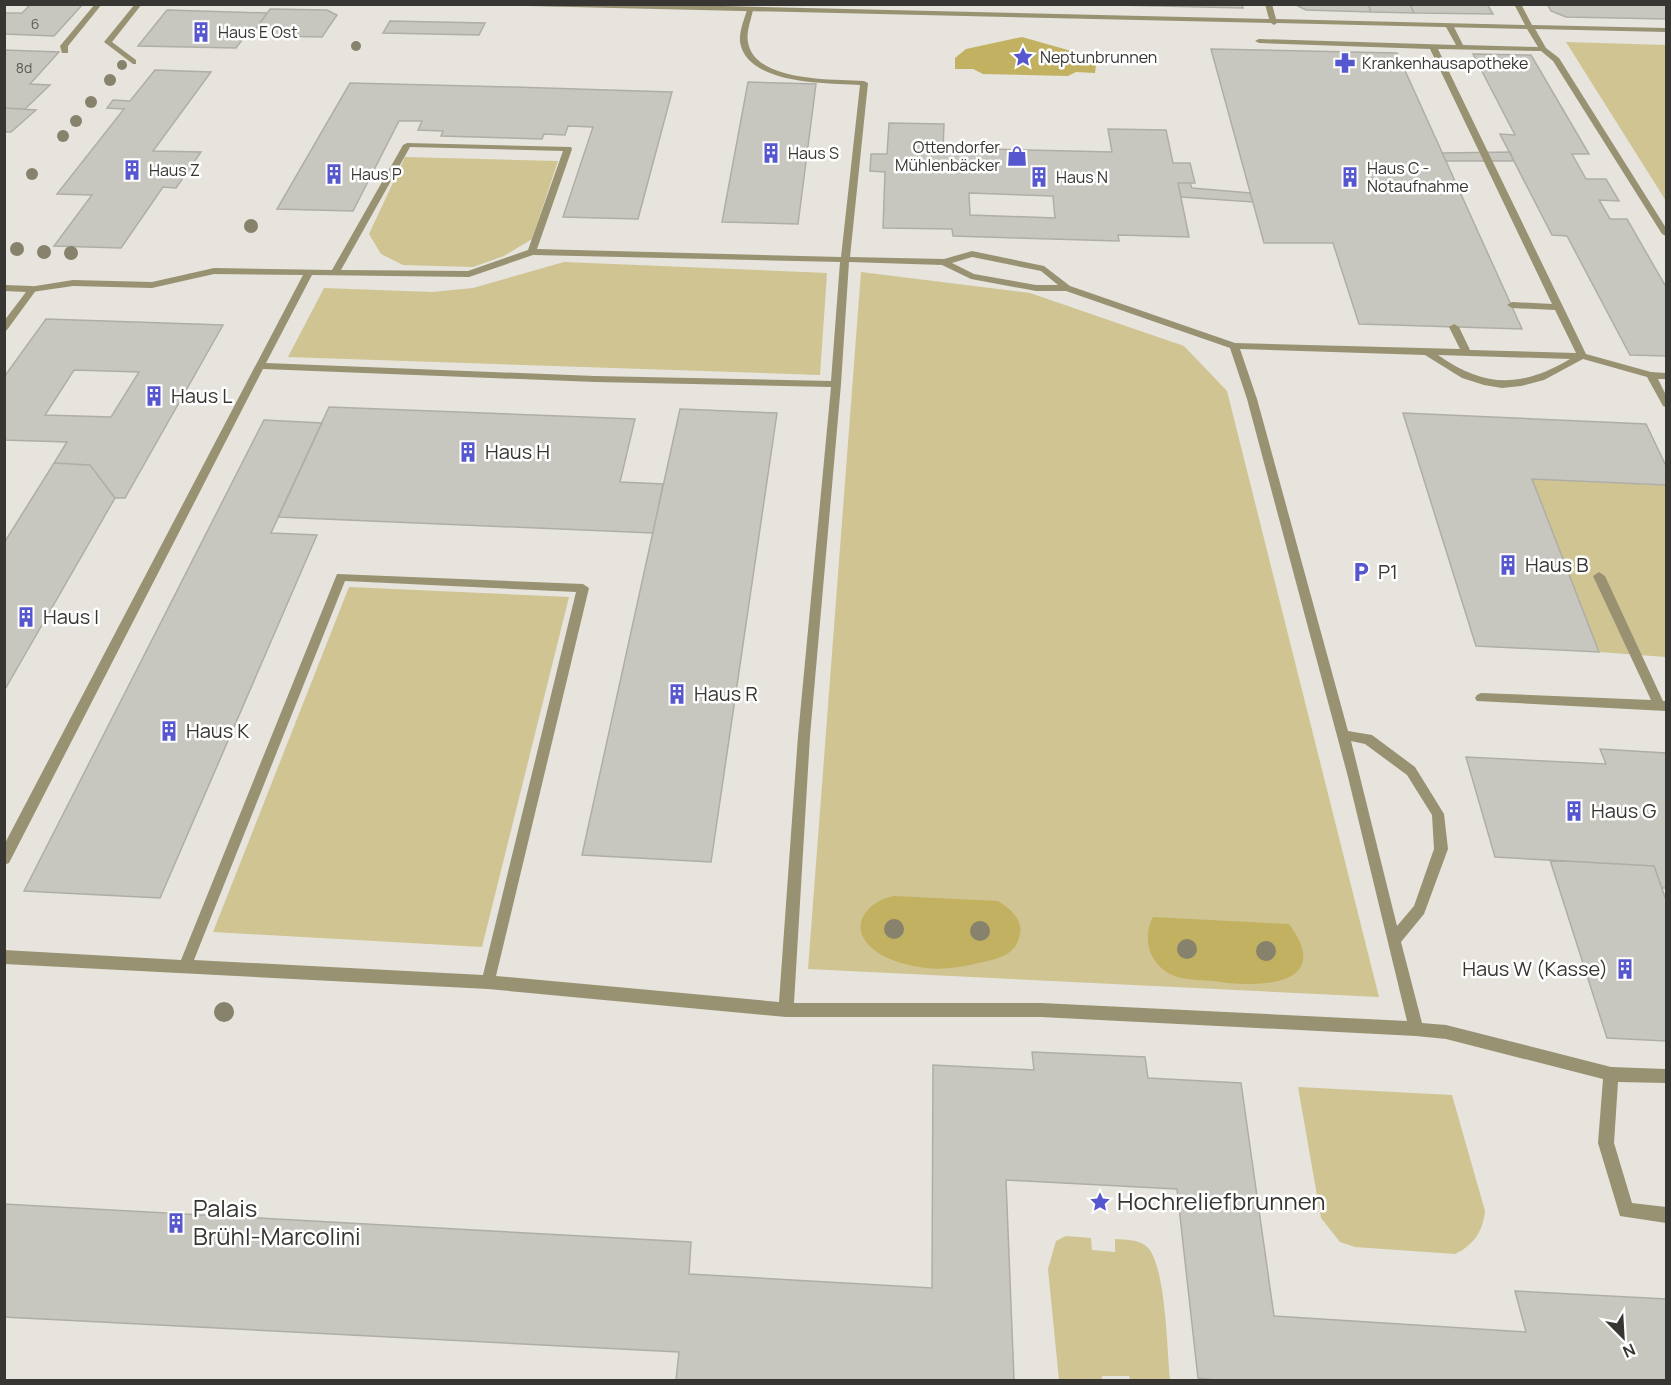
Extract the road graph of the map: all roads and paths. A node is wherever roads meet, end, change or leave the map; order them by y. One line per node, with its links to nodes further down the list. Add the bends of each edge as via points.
1 (99, 4): 19 (street, via 64,46)
2 (139, 4): 20 (street, via 108,42)
3 (528, 4): 7 (street)
4 (1021, 4): 10 (street)
5 (1268, 4): 11 (street)
6 (1517, 4): 13 (street)
7 (586, 5): 9 (street)
8 (771, 7): 9 (street); 10 (street)
9 (750, 10): 23 (street, via 743,44 751,58 781,76 864,83)
10 (1022, 16): 11 (street)
11 (1274, 23): 12 (street)
12 (1450, 27): 13 (street); 17 (street)
13 (1531, 29): 14 (street); 18 (street)
14 (1666, 30)
15 (1259, 41): 16 (street)
16 (1433, 47): 17 (street); 31 (street)
17 (1461, 47): 18 (street)
18 (1543, 49): 21 (street, via 1556,60)
19 (65, 51)
20 (133, 62)
21 (1666, 234)
22 (532, 252): 23 (street); 26 (street, via 469,274); 26 (street, via 568,149 407,145)
23 (845, 258): 24 (street); 41 (street)
24 (944, 262): 28 (street, via 971,276 1036,288); 28 (street, via 972,254 1044,269)
25 (309, 272): 26 (street); 29 (street, via 214,271 152,285 73,283); 38 (street)
26 (335, 272)
27 (4, 288): 29 (street)
28 (1067, 288): 34 (street)
29 (32, 289): 33 (street)
30 (1512, 305): 31 (street)
31 (1558, 307): 37 (street)
32 (1454, 327): 36 (street)
33 (4, 328)
34 (1234, 346): 35 (street); 46 (street, via 1252,399)
35 (1426, 351): 36 (street); 37 (street, via 1450,370 1485,382 1510,385 1532,382)
36 (1466, 352): 37 (street)
37 (1582, 356): 39 (street)
38 (260, 366): 41 (street); 47 (street)
39 (1651, 375): 40 (street); 42 (street)
40 (1666, 376)
41 (836, 384): 52 (street, via 804,736)
42 (1666, 404)
43 (1599, 576): 45 (street)
44 (1481, 698): 45 (street)
45 (1663, 706)
46 (1342, 735): 48 (street); 48 (street, via 1368,739 1411,771 1438,814 1442,849 1419,910)
47 (4, 859)
48 (1394, 940): 53 (street)
49 (4, 957): 50 (street)
50 (185, 966): 51 (street); 51 (street, via 341,578 583,588)
51 (488, 982): 52 (street)
52 (786, 1010): 53 (street, via 1041,1010)
53 (1416, 1029): 54 (street, via 1446,1032)
54 (1611, 1074): 55 (street); 56 (street, via 1606,1143 1626,1210)
55 (1666, 1076)
56 (1666, 1215)

